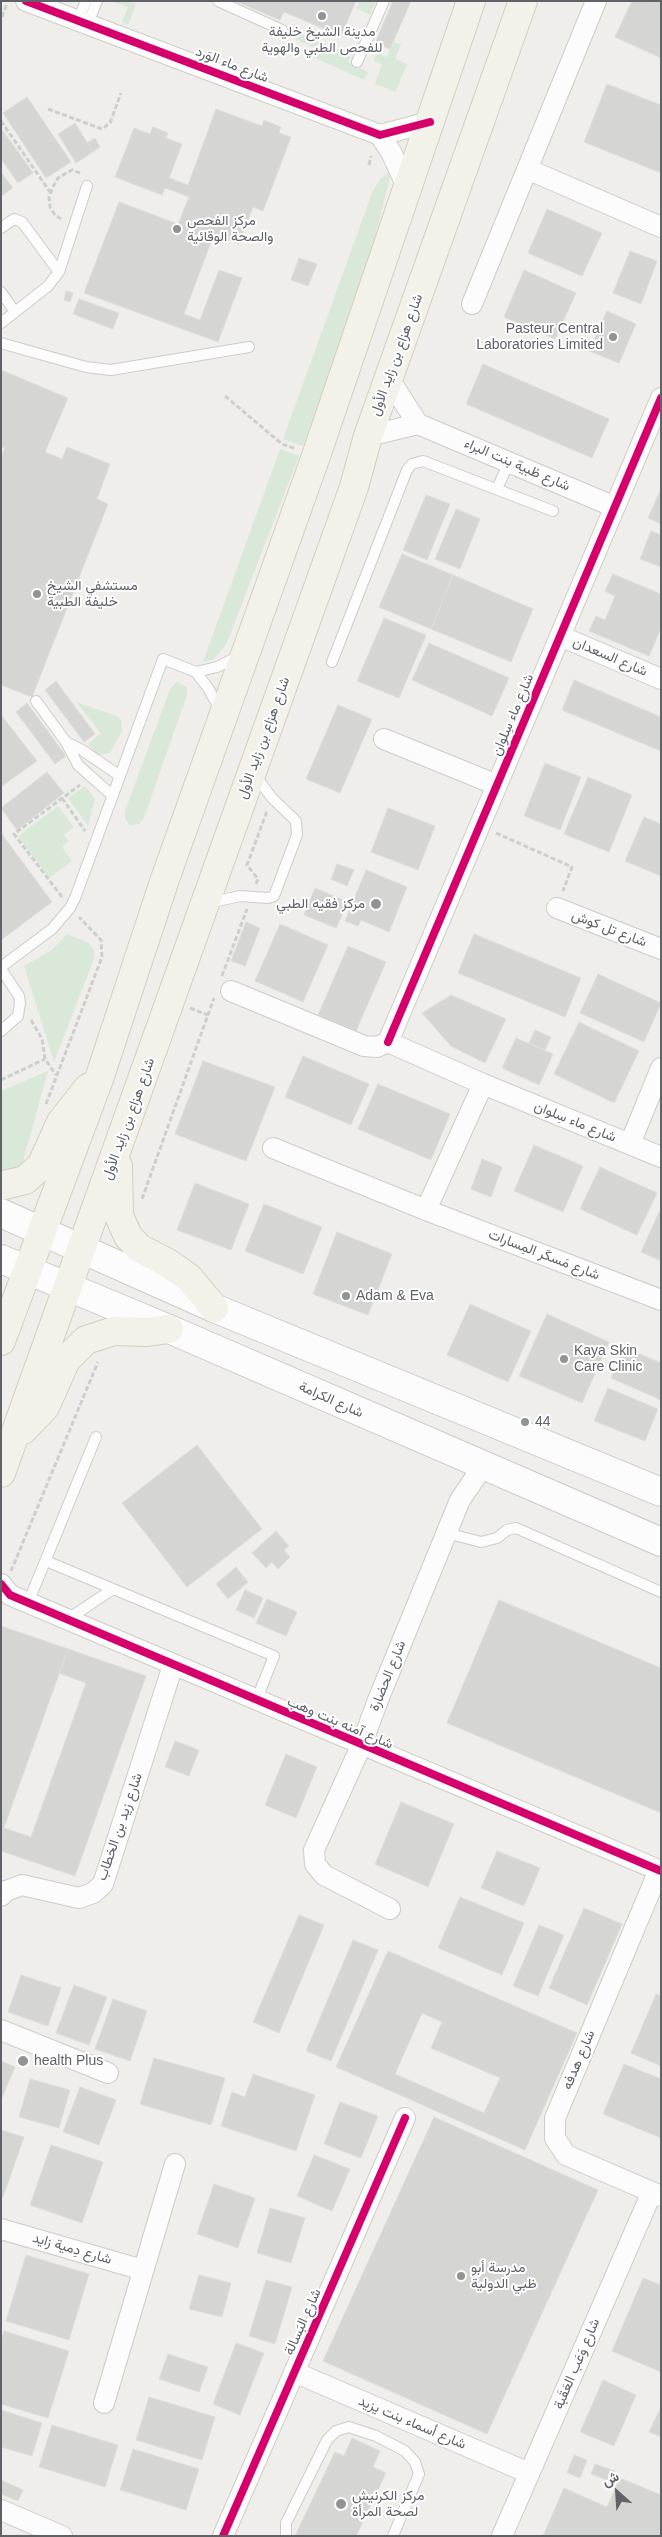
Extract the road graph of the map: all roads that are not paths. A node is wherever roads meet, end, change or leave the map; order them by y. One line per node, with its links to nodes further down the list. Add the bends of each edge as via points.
1 (26, 1): 9 (street, شارع ماء الوَرد)
2 (86, 1): 9 (lane)
3 (97, 1): 9 (lane)
4 (218, 1): 10 (lane)
5 (384, 1): 11 (lane)
6 (471, 1): 12 (main road)
7 (523, 1): 26 (main road, شارع هزاع بن زايد الأول)
8 (596, 1): 14 (street)
9 (83, 22): 13 (street, شارع ماء الوَرد)
10 (282, 30)
11 (357, 62)
12 (430, 122): 13 (street); 16 (main road)
13 (380, 135): 16 (street)
14 (527, 170): 17 (street); 21 (street)
15 (87, 186): 19 (lane)
16 (408, 189): 35 (main road)
17 (661, 227)
18 (1, 228): 19 (lane, via 10,221 20,220)
19 (59, 272): 22 (lane, via 48,286)
20 (1, 292): 22 (lane)
21 (472, 304)
22 (15, 312): 23 (lane)
23 (1, 323)
24 (1, 343): 25 (lane, via 86,367 111,370)
25 (249, 347)
26 (389, 379): 28 (street); 29 (main road, شارع هزاع بن زايد الأول)
27 (661, 398): 32 (street, شارع ماء سِلوان)
28 (418, 424): 29 (street); 30 (street, شارع ظبية بنت البراء)
29 (368, 436): 43 (main road, شارع هزاع بن زايد الأول, via 354,487)
30 (509, 462): 31 (lane); 32 (street, شارع ظبية بنت البراء)
31 (497, 490): 33 (lane); 36 (lane, via 423,461 412,464)
32 (615, 506): 34 (street, شارع ماء سِلوان)
33 (553, 511)
34 (560, 636): 38 (street, شارع السعدان); 45 (street, شارع ماء سِلوان)
35 (245, 653): 37 (lane, via 217,667); 40 (main road)
36 (332, 662)
37 (196, 672): 40 (lane); 44 (lane, via 163,659)
38 (661, 679)
39 (36, 701): 42 (lane)
40 (222, 715): 55 (main road)
41 (384, 739): 45 (street)
42 (66, 742): 44 (lane); 46 (lane, via 78,765)
43 (252, 770): 47 (main road, شارع هزاع بن زايد الأول); 47 (lane, via 272,798 296,821 299,831 276,893 268,898 228,897)
44 (120, 776): 46 (lane)
45 (497, 785): 53 (street, شارع ماء سِلوان)
46 (113, 796): 50 (lane, via 70,908 52,929)
47 (206, 904): 59 (main road, شارع هزاع بن زايد الأول)
48 (558, 908): 49 (street, شارع تل كوش)
49 (661, 949)
50 (1, 968): 52 (lane, via 20,1003 18,1016)
51 (222, 989): 53 (street, via 364,1046 376,1047)
52 (1, 1031)
53 (388, 1042): 56 (street, شارع ماء سِلوان)
54 (661, 1068): 57 (street)
55 (99, 1080): 61 (main road, via 69,1110 41,1166 25,1180); 64 (main road)
56 (483, 1084): 57 (street, شارع ماء سِلوان); 62 (street)
57 (630, 1144): 60 (street, شارع ماء سِلوان)
58 (273, 1148): 62 (street, شارع مَسكَر المِسارات)
59 (116, 1155): 65 (main road, شارع هزاع بن زايد الأول); 70 (main road, via 119,1216 123,1229 139,1248 189,1278)
60 (661, 1157)
61 (1, 1186)
62 (426, 1210): 69 (street, شارع مَسكَر المِسارات)
63 (1, 1213): 64 (main road)
64 (42, 1231): 65 (main road); 67 (main road)
65 (82, 1250): 68 (main road, شارع هزاع بن زايد الأول); 70 (main road)
66 (1, 1259): 67 (main road, شارع الكرامة)
67 (28, 1270): 68 (main road, شارع الكرامة); 72 (main road)
68 (69, 1287): 71 (main road, شارع الكرامة); 73 (main road, شارع هزاع بن زايد الأول)
69 (661, 1300)
70 (214, 1308): 77 (main road)
71 (169, 1329): 73 (main road, via 95,1335 72,1352 42,1411); 75 (main road, شارع الكرامة)
72 (1, 1341)
73 (15, 1435): 76 (main road, شارع هزاع بن زايد الأول)
74 (96, 1437): 80 (lane)
75 (483, 1466): 78 (street, شارع الحضارة, via 460,1500); 79 (main road, شارع الكرامة)
76 (1, 1473)
77 (661, 1492)
78 (446, 1533): 83 (lane, via 480,1542 516,1528); 88 (street, شارع الحضارة)
79 (661, 1542)
80 (46, 1561): 81 (lane); 84 (lane)
81 (113, 1588): 85 (lane); 87 (lane, via 274,1656)
82 (4, 1591): 84 (street, شارع آمنه بنت وهب)
83 (661, 1592)
84 (28, 1603): 85 (street, شارع آمنه بنت وهب)
85 (67, 1620): 86 (street, شارع آمنه بنت وهب)
86 (173, 1665): 87 (street, شارع آمنه بنت وهب); 90 (street, شارع زيد بن الخطاب, via 103,1884 94,1893 79,1898 22,1886)
87 (256, 1701): 88 (street, شارع آمنه بنت وهب)
88 (361, 1746): 89 (street, شارع آمنه بنت وهب); 91 (street, شارع الحضارة, via 314,1850 315,1864 324,1875)
89 (660, 1871): 96 (street, شارع هدفه, via 555,2118 555,2138 566,2155)
90 (1, 1896)
91 (390, 1909)
92 (1, 2030): 93 (street)
93 (108, 2073)
94 (405, 2118): 99 (street, شارع البَسالة)
95 (175, 2164): 98 (street)
96 (656, 2194): 101 (street, شارع وَعَب العَقَبة)
97 (1, 2228): 98 (street, شارع دِمية زايد)
98 (143, 2270): 100 (street)
99 (294, 2372): 101 (street, شارع أسماء بنت يزيد); 104 (street, شارع البَسالة)
100 (104, 2404)
101 (529, 2473): 107 (street, شارع وَعَب العَقَبة)
102 (1, 2510): 103 (street)
103 (62, 2536)
104 (223, 2536)
105 (286, 2536): 106 (lane, via 286,2523 326,2440 336,2431 349,2427 376,2436 404,2451 415,2462 419,2474)
106 (393, 2536)
107 (502, 2536)

